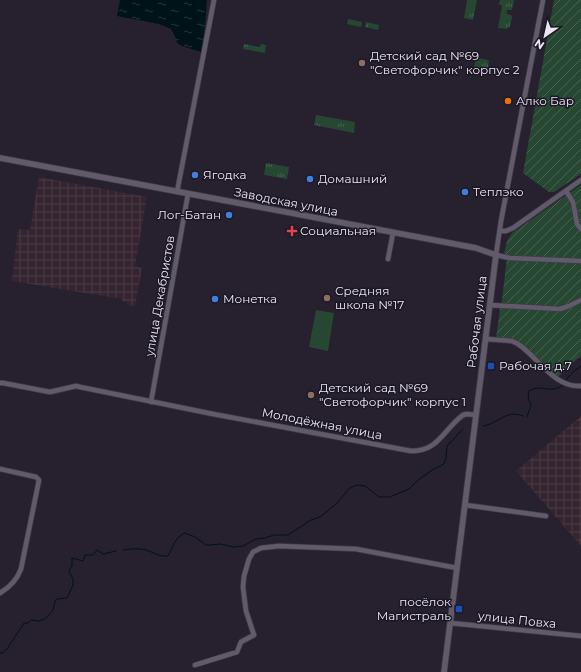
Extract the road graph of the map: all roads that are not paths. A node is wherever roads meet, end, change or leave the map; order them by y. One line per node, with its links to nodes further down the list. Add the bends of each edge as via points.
1 (214, 0): 6 (street)
2 (543, 0): 9 (street, Рабочая улица)
3 (0, 158): 6 (street, Заводская улица)
4 (581, 180): 5 (street)
5 (566, 191): 8 (street, via 573,202 577,224); 9 (street, via 513,228)
6 (177, 192): 7 (street, Заводская улица)
7 (188, 194): 10 (street, Заводская улица); 19 (street, улица Декабристов)
8 (581, 229)
9 (500, 231): 11 (street, Рабочая улица)
10 (392, 233): 11 (street, Заводская улица, via 476,248); 12 (street)
11 (496, 255): 13 (street, via 510,258); 15 (street, Рабочая улица)
12 (388, 259)
13 (581, 261)
14 (581, 300): 15 (street, via 560,309)
15 (490, 305): 16 (street, Рабочая улица)
16 (486, 339): 18 (street, via 518,344 550,374 573,386); 20 (street, Рабочая улица)
17 (0, 383): 19 (street, Молодёжная улица, via 50,392 76,386)
18 (581, 386)
19 (151, 402): 20 (street, Молодёжная улица, via 411,451 430,447 463,415)
20 (476, 415): 22 (street, Рабочая улица)
21 (0, 469): 25 (street, via 36,477 39,480 19,575)
22 (465, 505): 23 (street); 24 (street, Рабочая улица)
23 (546, 516)
24 (457, 568): 26 (street, Рабочая улица); 28 (street, via 356,549 279,546 261,548 253,552 244,576 246,611 254,635 242,642 237,652)
25 (0, 593)
26 (450, 623): 27 (street, улица Повха); 29 (street, Рабочая улица)
27 (581, 636)
28 (194, 665)
29 (444, 672)

